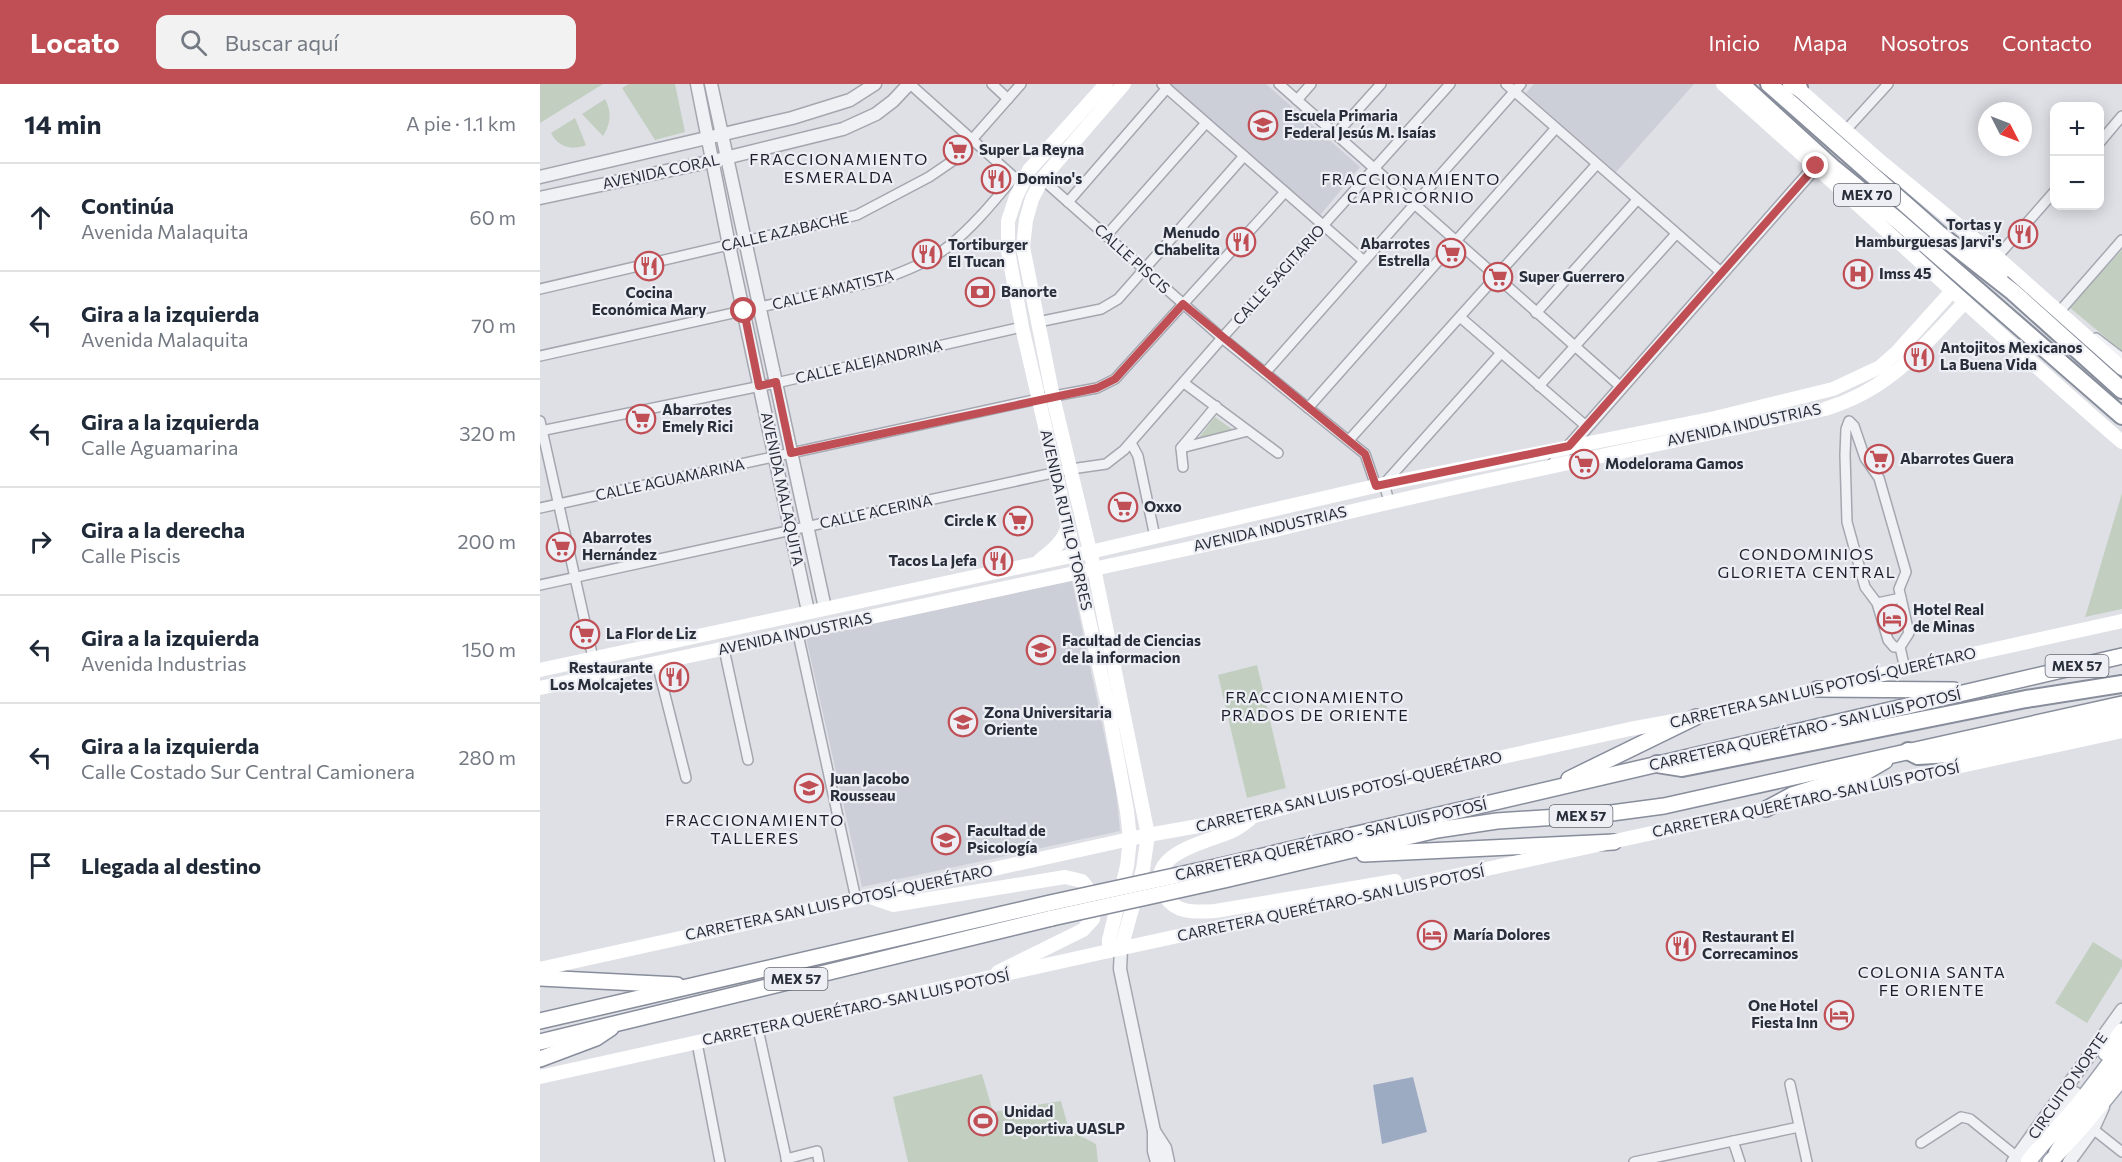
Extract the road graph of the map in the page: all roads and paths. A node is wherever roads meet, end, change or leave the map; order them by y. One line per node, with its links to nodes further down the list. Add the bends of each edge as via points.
1 (697, 84): 30 (street, AVENIDA MALAQUITA)
2 (711, 84): 28 (street, AVENIDA MALAQUITA)
3 (875, 84): 28 (street, AVENIDA CORAL, via 850,100)
4 (909, 84): 31 (street); 33 (street, AVENIDA CORAL, via 876,114 843,129)
5 (992, 84): 21 (street)
6 (1022, 84): 21 (street, CALLE AZABACHE)
7 (1124, 84): 41 (main road, AVENIDA RUTILO TORRES)
8 (1279, 84): 22 (street)
9 (1311, 84): 22 (street)
10 (1381, 84): 27 (street)
11 (1450, 84): 38 (street, CALLE SAGITARIO)
12 (1506, 84): 20 (street)
13 (1723, 84): 37 (main road)
14 (1741, 84): 50 (highway, MEX 70)
15 (1769, 84): 66 (highway, MEX 70, via 1938,233)
16 (1888, 84): 26 (street)
17 (1164, 86): 24 (street); 48 (street)
18 (1794, 86): 26 (main road)
19 (1098, 87): 40 (main road, AVENIDA RUTILO TORRES)
20 (1518, 88): 25 (street); 49 (street)
21 (1008, 99): 31 (street, CALLE AZABACHE)
22 (1297, 100): 27 (street)
23 (2122, 116): 29 (street)
24 (1206, 123): 32 (street); 53 (street)
25 (1556, 128): 36 (street); 56 (street)
26 (1846, 130): 54 (main road)
27 (1336, 134): 38 (street)
28 (721, 135): 30 (street, AVENIDA CORAL); 33 (street, AVENIDA MALAQUITA)
29 (2104, 137)
30 (708, 139): 34 (street, AVENIDA CORAL); 35 (street, AVENIDA MALAQUITA)
31 (972, 140): 40 (street); 57 (street, CALLE AZABACHE, via 954,160 929,177 857,215)
32 (1244, 156): 44 (street); 61 (street)
33 (727, 158): 35 (street, AVENIDA CORAL); 57 (street, AVENIDA MALAQUITA)
34 (613, 161): 39 (street, AVENIDA CORAL); 42 (street)
35 (713, 161): 42 (street, AVENIDA CORAL); 58 (street, AVENIDA MALAQUITA)
36 (1597, 164): 47 (street); 63 (street)
37 (1816, 166): 43 (main road); 62 (street)
38 (1374, 168): 49 (street); 51 (street, CALLE SAGITARIO)
39 (540, 177)
40 (1019, 178): 69 (street, CALLE AMATISTA, via 948,247 916,267 881,280); 75 (main road, AVENIDA RUTILO TORRES, via 1008,221 1008,251)
41 (1042, 179): 48 (street, CALLE PISCIS); 74 (main road, AVENIDA RUTILO TORRES, via 1026,220 1023,247)
42 (619, 182): 45 (street, AVENIDA CORAL)
43 (1838, 187): 50 (highway); 65 (main road)
44 (1284, 192): 51 (street); 68 (street, CALLE AGUAMARINA)
45 (540, 198)
46 (2050, 198): 59 (street)
47 (1637, 200): 52 (street); 71 (street)
48 (1068, 202): 53 (street, CALLE PISCIS)
49 (1415, 205): 56 (street); 60 (street)
50 (1897, 220): 95 (highway, MEX 70)
51 (1323, 225): 60 (street); 76 (street, CALLE SAGITARIO)
52 (1676, 234): 62 (street); 77 (street)
53 (1106, 236): 61 (street, CALLE PISCIS)
54 (1970, 237): 59 (main road); 66 (highway)
55 (2122, 240): 72 (street)
56 (1456, 241): 63 (street); 93 (street)
57 (745, 242): 58 (street, CALLE AZABACHE); 69 (street, AVENIDA MALAQUITA)
58 (729, 245): 64 (street, CALLE AZABACHE); 70 (street, AVENIDA MALAQUITA)
59 (1997, 257): 72 (main road)
60 (1364, 261): 82 (street)
61 (1144, 270): 68 (street, CALLE PISCIS); 74 (street, via 1118,299 1101,309)
62 (1722, 273): 87 (street)
63 (1496, 276): 71 (street); 73 (street)
64 (540, 289)
65 (1952, 291): 67 (main road); 94 (main road, AVENIDA INDUSTRIAS, via 1880,367 1833,389)
66 (2013, 292): 88 (highway, MEX 70)
67 (1965, 302): 91 (main road, AVENIDA INDUSTRIAS, via 1894,375); 102 (main road)
68 (1183, 304): 76 (street, CALLE PISCIS); 89 (street, CALLE AGUAMARINA, via 1115,379 1097,388)
69 (760, 308): 70 (street, CALLE AMATISTA); 83 (street, AVENIDA MALAQUITA)
70 (744, 311): 79 (street, CALLE AMATISTA); 85 (street, AVENIDA MALAQUITA)
71 (1536, 313): 77 (street)
72 (2062, 316): 80 (street); 81 (main road)
73 (1460, 317): 78 (street); 101 (street)
74 (1038, 322): 89 (main road, AVENIDA RUTILO TORRES)
75 (1022, 327): 83 (street, CALLE ALEJANDRINA); 90 (main road, AVENIDA RUTILO TORRES)
76 (1222, 338): 82 (street, CALLE PISCIS); 84 (street, CALLE SAGITARIO)
77 (1576, 347): 86 (street); 87 (street)
78 (1501, 353): 86 (street); 117 (street)
79 (540, 356)
80 (2122, 358)
81 (2122, 368)
82 (1265, 373): 93 (street, CALLE PISCIS)
83 (776, 382): 85 (street, CALLE ALEJANDRINA); 106 (street, AVENIDA MALAQUITA)
84 (1184, 383): 92 (street); 103 (street, CALLE SAGITARIO)
85 (759, 386): 98 (street, CALLE ALEJANDRINA); 109 (street, AVENIDA MALAQUITA)
86 (1539, 386): 97 (street)
87 (1621, 387): 97 (street)
88 (2122, 390)
89 (1053, 397): 90 (street, CALLE AGUAMARINA); 114 (main road, AVENIDA RUTILO TORRES)
90 (1038, 399): 106 (street, CALLE AGUAMARINA); 116 (main road, AVENIDA RUTILO TORRES)
91 (1844, 403): 96 (street); 99 (main road, AVENIDA INDUSTRIAS)
92 (1216, 406): 100 (street); 105 (street)
93 (1308, 408): 101 (street, CALLE PISCIS)
94 (1759, 408): 99 (main road, via 1732,419); 104 (main road, AVENIDA INDUSTRIAS)
95 (2122, 416)
96 (1849, 421): 110 (street); 111 (street)
97 (1587, 426): 104 (street)
98 (541, 428): 119 (street)
99 (1726, 430): 112 (main road, AVENIDA INDUSTRIAS)
100 (1248, 431): 105 (street); 107 (street)
101 (1349, 440): 117 (street, CALLE PISCIS, via 1365,454)
102 (2122, 442)
103 (1131, 443): 114 (street, CALLE SAGITARIO, via 1106,464); 125 (street, via 1138,456)
104 (1569, 446): 108 (main road, AVENIDA INDUSTRIAS); 112 (street)
105 (1181, 448): 113 (street)
106 (791, 453): 109 (street, CALLE AGUAMARINA); 123 (street, AVENIDA MALAQUITA)
107 (1278, 453)
108 (1528, 454): 115 (main road); 117 (main road, AVENIDA INDUSTRIAS)
109 (775, 457): 119 (street, CALLE AGUAMARINA); 124 (street, AVENIDA MALAQUITA)
110 (1865, 458): 111 (street); 134 (street, via 1879,478 1906,572 1899,589)
111 (1847, 463): 135 (street, via 1847,522 1865,587)
112 (1553, 465): 115 (main road, AVENIDA INDUSTRIAS)
113 (1183, 466)
114 (1071, 469): 116 (street, CALLE ACERINA); 121 (main road, AVENIDA RUTILO TORRES)
115 (1531, 470): 118 (main road, AVENIDA INDUSTRIAS)
116 (1056, 473): 122 (main road, AVENIDA RUTILO TORRES); 123 (street, CALLE ACERINA)
117 (1380, 485): 118 (street, CALLE PISCIS); 125 (main road, AVENIDA INDUSTRIAS)
118 (1389, 501): 130 (main road, AVENIDA INDUSTRIAS, via 1275,530)
119 (558, 504): 120 (street, CALLE AGUAMARINA); 132 (street)
120 (540, 508)
121 (1084, 525): 126 (main road, via 1098,539); 127 (main road, AVENIDA RUTILO TORRES)
122 (1068, 526): 128 (main road, AVENIDA RUTILO TORRES); 129 (main road, via 1065,537)
123 (808, 527): 124 (street, CALLE ACERINA); 136 (street, AVENIDA MALAQUITA)
124 (791, 530): 132 (street, CALLE ACERINA); 137 (street, AVENIDA MALAQUITA)
125 (1155, 537): 126 (main road, AVENIDA INDUSTRIAS)
126 (1121, 545): 127 (main road, AVENIDA INDUSTRIAS)
127 (1090, 552): 128 (main road, AVENIDA INDUSTRIAS); 130 (main road, AVENIDA RUTILO TORRES)
128 (1074, 555): 129 (main road, AVENIDA INDUSTRIAS); 131 (main road, AVENIDA RUTILO TORRES)
129 (1035, 564): 136 (main road, AVENIDA INDUSTRIAS)
130 (1094, 568): 131 (main road, AVENIDA INDUSTRIAS); 162 (main road, AVENIDA RUTILO TORRES)
131 (1078, 571): 139 (main road, AVENIDA INDUSTRIAS); 163 (main road, AVENIDA RUTILO TORRES, via 1108,706)
132 (575, 577): 133 (street, CALLE ACERINA); 143 (street)
133 (540, 585)
134 (1901, 597): 135 (street); 140 (street, via 1909,633)
135 (1877, 603): 140 (street, via 1888,640 1894,647)
136 (825, 608): 137 (main road, AVENIDA INDUSTRIAS)
137 (808, 611): 143 (main road, AVENIDA INDUSTRIAS)
138 (2122, 621): 145 (main road, CARRETERA SAN LUIS POTOSÍ-QUERÉTARO)
139 (798, 634): 141 (main road, AVENIDA INDUSTRIAS); 168 (street)
140 (1900, 647): 145 (street)
141 (724, 649): 144 (main road, AVENIDA INDUSTRIAS); 156 (street)
142 (2122, 656): 150 (main road, CARRETERA QUERÉTARO - SAN LUIS POTOSÍ / MEX 57)
143 (593, 658): 146 (main road, AVENIDA INDUSTRIAS)
144 (657, 663): 148 (main road, AVENIDA INDUSTRIAS); 158 (street)
145 (1905, 669): 149 (main road, CARRETERA SAN LUIS POTOSÍ-QUERÉTARO)
146 (540, 670)
147 (2122, 684): 157 (highway, via 2026,699 1682,768)
148 (540, 688)
149 (1817, 689): 150 (main road); 152 (main road, CARRETERA SAN LUIS POTOSÍ-QUERÉTARO)
150 (1978, 691): 157 (main road, CARRETERA QUERÉTARO - SAN LUIS POTOSÍ / MEX 57)
151 (2122, 704): 155 (main road, CARRETERA QUERÉTARO - SAN LUIS POTOSÍ / MEX 57)
152 (1696, 717): 159 (main road); 161 (main road, CARRETERA SAN LUIS POTOSÍ-QUERÉTARO, via 1334,794)
153 (2122, 717): 155 (highway, via 1952,754 1918,756)
154 (2122, 732): 160 (main road, CARRETERA QUERÉTARO-SAN LUIS POTOSÍ)
155 (1905, 751): 160 (main road, via 1866,772 1792,795); 165 (main road, CARRETERA QUERÉTARO - SAN LUIS POTOSÍ / MEX 57, via 1664,806 1497,821 1437,830)
156 (748, 760)
157 (1657, 764): 159 (main road, CARRETERA QUERÉTARO - SAN LUIS POTOSÍ / MEX 57)
158 (686, 778)
159 (1541, 792): 166 (main road, CARRETERA QUERÉTARO - SAN LUIS POTOSÍ / MEX 57)
160 (1766, 809): 164 (main road, CARRETERA QUERÉTARO-SAN LUIS POTOSÍ)
161 (1254, 816): 162 (main road, CARRETERA SAN LUIS POTOSÍ-QUERÉTARO); 167 (main road, via 1233,831 1176,852 1162,868 1161,888 1170,905 1190,912 1215,911 1403,880)
162 (1148, 835): 163 (main road, CARRETERA SAN LUIS POTOSÍ-QUERÉTARO); 170 (main road, AVENIDA RUTILO TORRES, via 1143,869)
163 (1130, 839): 168 (main road, CARRETERA SAN LUIS POTOSÍ-QUERÉTARO); 170 (main road, AVENIDA RUTILO TORRES, via 1128,866 1109,940)
164 (1614, 842): 165 (main road); 167 (main road, CARRETERA QUERÉTARO-SAN LUIS POTOSÍ)
165 (1325, 856): 166 (main road, CARRETERA QUERÉTARO - SAN LUIS POTOSÍ / MEX 57)
166 (1222, 873): 169 (main road, CARRETERA QUERÉTARO - SAN LUIS POTOSÍ / MEX 57, bridge)
167 (1424, 883): 170 (main road, CARRETERA QUERÉTARO-SAN LUIS POTOSÍ)
168 (862, 898): 171 (main road, CARRETERA SAN LUIS POTOSÍ-QUERÉTARO); 173 (main road, via 893,904 1065,877 1082,881 1095,905 1093,919 1083,930)
169 (1051, 910): 174 (main road, CARRETERA QUERÉTARO - SAN LUIS POTOSÍ / MEX 57); 176 (main road, CARRETERA QUERÉTARO - SAN LUIS POTOSÍ / MEX 57)
170 (1115, 950): 173 (main road, CARRETERA QUERÉTARO-SAN LUIS POTOSÍ); 196 (street)
171 (540, 969)
172 (540, 978): 174 (main road)
173 (980, 981): 178 (main road, CARRETERA QUERÉTARO-SAN LUIS POTOSÍ)
174 (695, 986): 177 (main road, CARRETERA QUERÉTARO - SAN LUIS POTOSÍ / MEX 57)
175 (2122, 1010): 198 (street, CIRCUITO NORTE)
176 (623, 1020): 180 (main road, CARRETERA QUERÉTARO - SAN LUIS POTOSÍ / MEX 57); 183 (main road, via 596,1038)
177 (540, 1021)
178 (758, 1029): 181 (main road, CARRETERA QUERÉTARO-SAN LUIS POTOSÍ); 200 (street)
179 (2122, 1031): 188 (main road)
180 (540, 1042)
181 (697, 1042): 185 (main road, CARRETERA QUERÉTARO-SAN LUIS POTOSÍ); 201 (street)
182 (2122, 1047): 193 (main road)
183 (540, 1059)
184 (2122, 1061): 199 (highway, via 2077,1121)
185 (540, 1077)
186 (2122, 1078): 189 (main road)
187 (1790, 1084): 190 (street)
188 (2075, 1093): 193 (main road); 198 (street)
189 (2104, 1101): 191 (street); 199 (main road)
190 (1799, 1126): 192 (street); 206 (street)
191 (2093, 1129): 195 (street); 199 (street)
192 (1733, 1141): 197 (street); 205 (street)
193 (2044, 1141): 198 (main road)
194 (1921, 1143): 198 (street, via 1961,1117 1970,1119)
195 (2122, 1152)
196 (1159, 1154): 203 (street)
197 (1677, 1158): 204 (street)
198 (2023, 1158)
199 (2059, 1159)
200 (787, 1160): 202 (street, via 817,1151)
201 (720, 1162)
202 (819, 1162)
203 (1168, 1162)
204 (1634, 1162)
205 (1740, 1162)
206 (1807, 1162)

